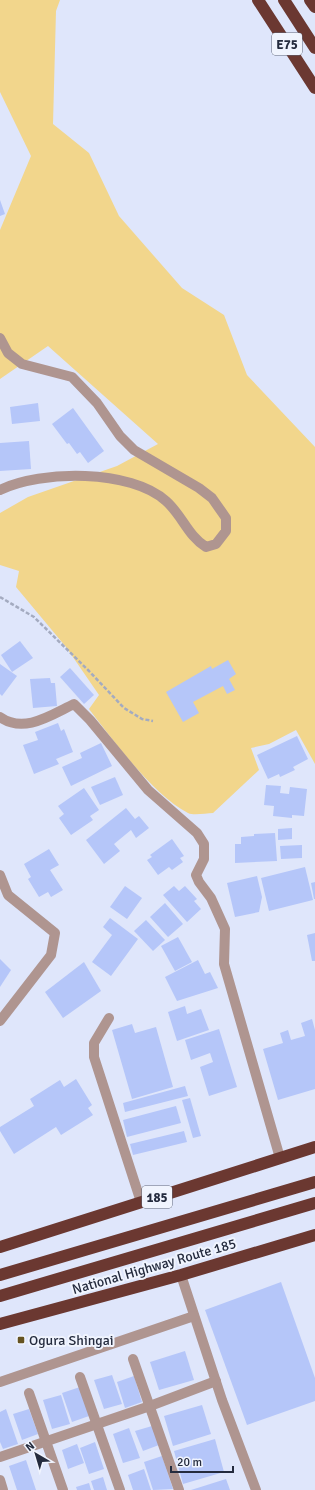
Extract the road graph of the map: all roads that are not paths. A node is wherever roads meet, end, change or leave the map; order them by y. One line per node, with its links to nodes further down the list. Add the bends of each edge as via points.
1 (258, 0): 6 (highway, E75)
2 (284, 0): 5 (highway)
3 (310, 0): 4 (highway)
4 (315, 7)
5 (315, 48)
6 (315, 88)
7 (0, 338): 8 (street, via 8,352 22,364 72,377 97,403 120,436 134,450 212,498 226,518 226,531 216,544 206,547 197,541 175,510 155,492 115,478 98,476 28,480)
8 (0, 490)
9 (0, 717): 14 (street, via 9,723 34,723 74,704 148,790 197,833 204,844 204,859 196,875 211,898 225,929 224,964)
10 (0, 875): 12 (street, via 8,895 54,932 51,955)
11 (109, 1018): 16 (street, via 94,1043 94,1057)
12 (0, 1021)
13 (315, 1147): 14 (highway, 185)
14 (280, 1158): 16 (highway, 185)
15 (315, 1182): 20 (highway)
16 (141, 1202): 19 (highway, 185)
17 (315, 1203): 22 (highway)
18 (315, 1235): 21 (highway, National Highway Route 185)
19 (0, 1247)
20 (0, 1275)
21 (181, 1275): 23 (street); 24 (highway, National Highway Route 185)
22 (0, 1296)
23 (194, 1316): 27 (street); 28 (street)
24 (0, 1324)
25 (133, 1359): 30 (street)
26 (80, 1377): 31 (street)
27 (216, 1381): 30 (street); 39 (street)
28 (0, 1382)
29 (29, 1393): 32 (street)
30 (150, 1406): 31 (street); 38 (street)
31 (96, 1424): 32 (street); 37 (street)
32 (46, 1441): 33 (street); 36 (street)
33 (0, 1457)
34 (0, 1480): 35 (street)
35 (3, 1490)
36 (63, 1490)
37 (120, 1490)
38 (178, 1490)
39 (256, 1490)

